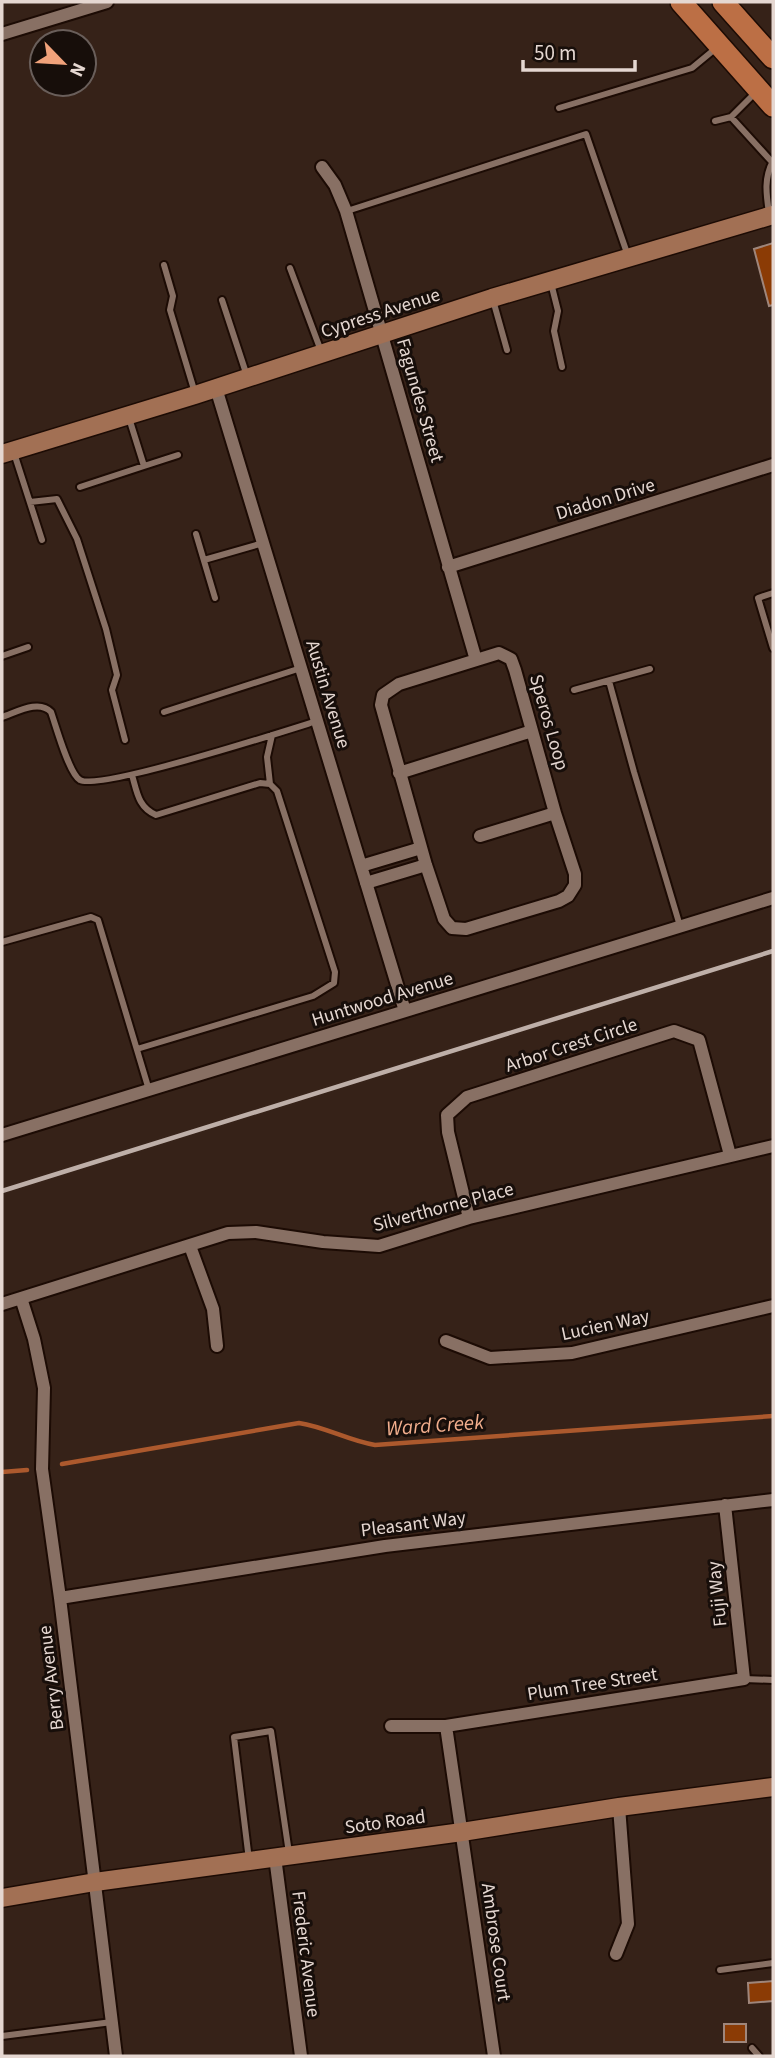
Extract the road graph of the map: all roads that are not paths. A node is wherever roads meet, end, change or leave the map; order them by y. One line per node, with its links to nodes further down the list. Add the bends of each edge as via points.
1 (107, 2): 4 (street)
2 (681, 2): 5 (main road)
3 (723, 2): 6 (main road)
4 (2, 34)
5 (720, 45): 7 (main road); 9 (lane, via 692,68)
6 (773, 58)
7 (759, 90): 8 (main road); 10 (lane)
8 (773, 106)
9 (559, 108)
10 (730, 117): 11 (lane); 12 (lane)
11 (715, 121)
12 (773, 161): 15 (lane, via 765,188)
13 (323, 167): 14 (street, Fagundes Street)
14 (346, 211): 16 (lane, via 586,134); 22 (street, Fagundes Street)
15 (772, 215): 16 (street, Cypress Avenue)
16 (629, 258): 19 (street, Cypress Avenue)
17 (164, 265): 28 (lane, via 173,296 170,310)
18 (290, 268): 24 (lane)
19 (550, 281): 20 (street, Cypress Avenue); 25 (lane, via 558,311 554,331)
20 (492, 298): 22 (street, Cypress Avenue); 23 (lane)
21 (222, 300): 26 (lane)
22 (382, 333): 24 (street, Cypress Avenue); 40 (street, Fagundes Street)
23 (507, 350)
24 (322, 353): 26 (street, Cypress Avenue)
25 (562, 367)
26 (247, 378): 27 (street, Cypress Avenue)
27 (216, 388): 28 (street, Cypress Avenue); 38 (street, Austin Avenue)
28 (195, 395): 29 (street, Cypress Avenue)
29 (128, 416): 30 (street, Cypress Avenue); 32 (lane)
30 (7, 453): 35 (lane)
31 (178, 455): 32 (lane)
32 (144, 466): 34 (lane)
33 (773, 466): 40 (street, Diadon Drive)
34 (80, 487)
35 (30, 502): 37 (lane); 56 (lane, via 57,499 77,539 117,675 112,690)
36 (196, 534): 39 (lane)
37 (42, 540)
38 (262, 543): 39 (lane); 47 (street, Austin Avenue)
39 (204, 560): 42 (lane)
40 (448, 567): 46 (street, Fagundes Street)
41 (773, 593): 44 (lane, via 758,598)
42 (215, 598)
43 (28, 647): 45 (lane)
44 (773, 649)
45 (2, 656)
46 (476, 660): 54 (street, Speros Loop, via 499,653 511,660); 57 (street, Speros Loop, via 399,684 383,695 382,715)
47 (301, 668): 51 (lane); 53 (street, Austin Avenue)
48 (650, 669): 49 (lane)
49 (609, 681): 50 (lane); 67 (lane)
50 (574, 690)
51 (164, 712)
52 (2, 717): 58 (lane, via 47,707 79,780 92,783)
53 (317, 721): 55 (lane); 64 (street, Austin Avenue)
54 (532, 731): 57 (street); 60 (street, Speros Loop)
55 (272, 735): 58 (lane); 59 (lane, via 267,757)
56 (125, 740)
57 (398, 773): 62 (street, Speros Loop)
58 (132, 775): 59 (lane, via 141,804 156,815 260,783)
59 (270, 784): 70 (lane, via 277,790 335,972 334,983 313,996)
60 (555, 813): 61 (street); 63 (street, Speros Loop, via 575,874 575,885 559,901 466,929 452,928 444,919)
61 (480, 836)
62 (421, 848): 63 (street, Speros Loop); 64 (street)
63 (426, 865): 65 (street)
64 (361, 866): 65 (street, Austin Avenue)
65 (366, 883): 69 (street, Austin Avenue)
66 (773, 898): 67 (street, Huntwood Avenue)
67 (680, 926): 69 (street, Huntwood Avenue)
68 (2, 942): 70 (lane, via 91,917 98,920)
69 (405, 1011): 71 (street, Huntwood Avenue)
70 (137, 1049): 71 (lane)
71 (149, 1090): 72 (street, Huntwood Avenue)
72 (2, 1135)
73 (773, 1146): 74 (street, Silverthorne Place)
74 (730, 1155): 75 (street, Silverthorne Place); 75 (street, Arbor Crest Circle, via 699,1040 674,1031 467,1097 447,1115)
75 (469, 1218): 76 (street, Silverthorne Place, via 379,1246 256,1232 228,1233)
76 (190, 1246): 77 (street, Silverthorne Place); 81 (street, via 213,1309)
77 (22, 1298): 78 (street, Silverthorne Place); 84 (street, Berry Avenue, via 44,1388 43,1469)
78 (2, 1304)
79 (773, 1306): 80 (street, Lucien Way, via 572,1353 490,1358)
80 (446, 1341)
81 (217, 1346)
82 (773, 1500): 83 (street, Pleasant Way)
83 (725, 1504): 84 (street, Pleasant Way, via 385,1546); 85 (street, Fuji Way)
84 (60, 1598): 94 (street, Berry Avenue)
85 (744, 1679): 86 (lane); 88 (street, Plum Tree Street)
86 (773, 1680)
87 (391, 1726): 88 (street, Plum Tree Street)
88 (446, 1726): 91 (street)
89 (773, 1787): 90 (street, Soto Road)
90 (619, 1807): 91 (street, Soto Road); 96 (street, via 628,1924)
91 (462, 1832): 92 (street, Soto Road); 104 (street, Ambrose Court)
92 (282, 1856): 93 (street, Soto Road); 93 (lane, via 271,1731 234,1737); 103 (street, Frederic Avenue)
93 (249, 1861): 94 (street, Soto Road)
94 (95, 1882): 95 (street, Soto Road); 99 (street, Berry Avenue)
95 (2, 1898)
96 (616, 1954)
97 (773, 1964): 98 (lane)
98 (720, 1970)
99 (112, 2022): 100 (lane); 102 (street, Berry Avenue)
100 (2, 2036)
101 (752, 2048): 105 (lane)
102 (116, 2056)
103 (301, 2056)
104 (494, 2056)
105 (759, 2056)

